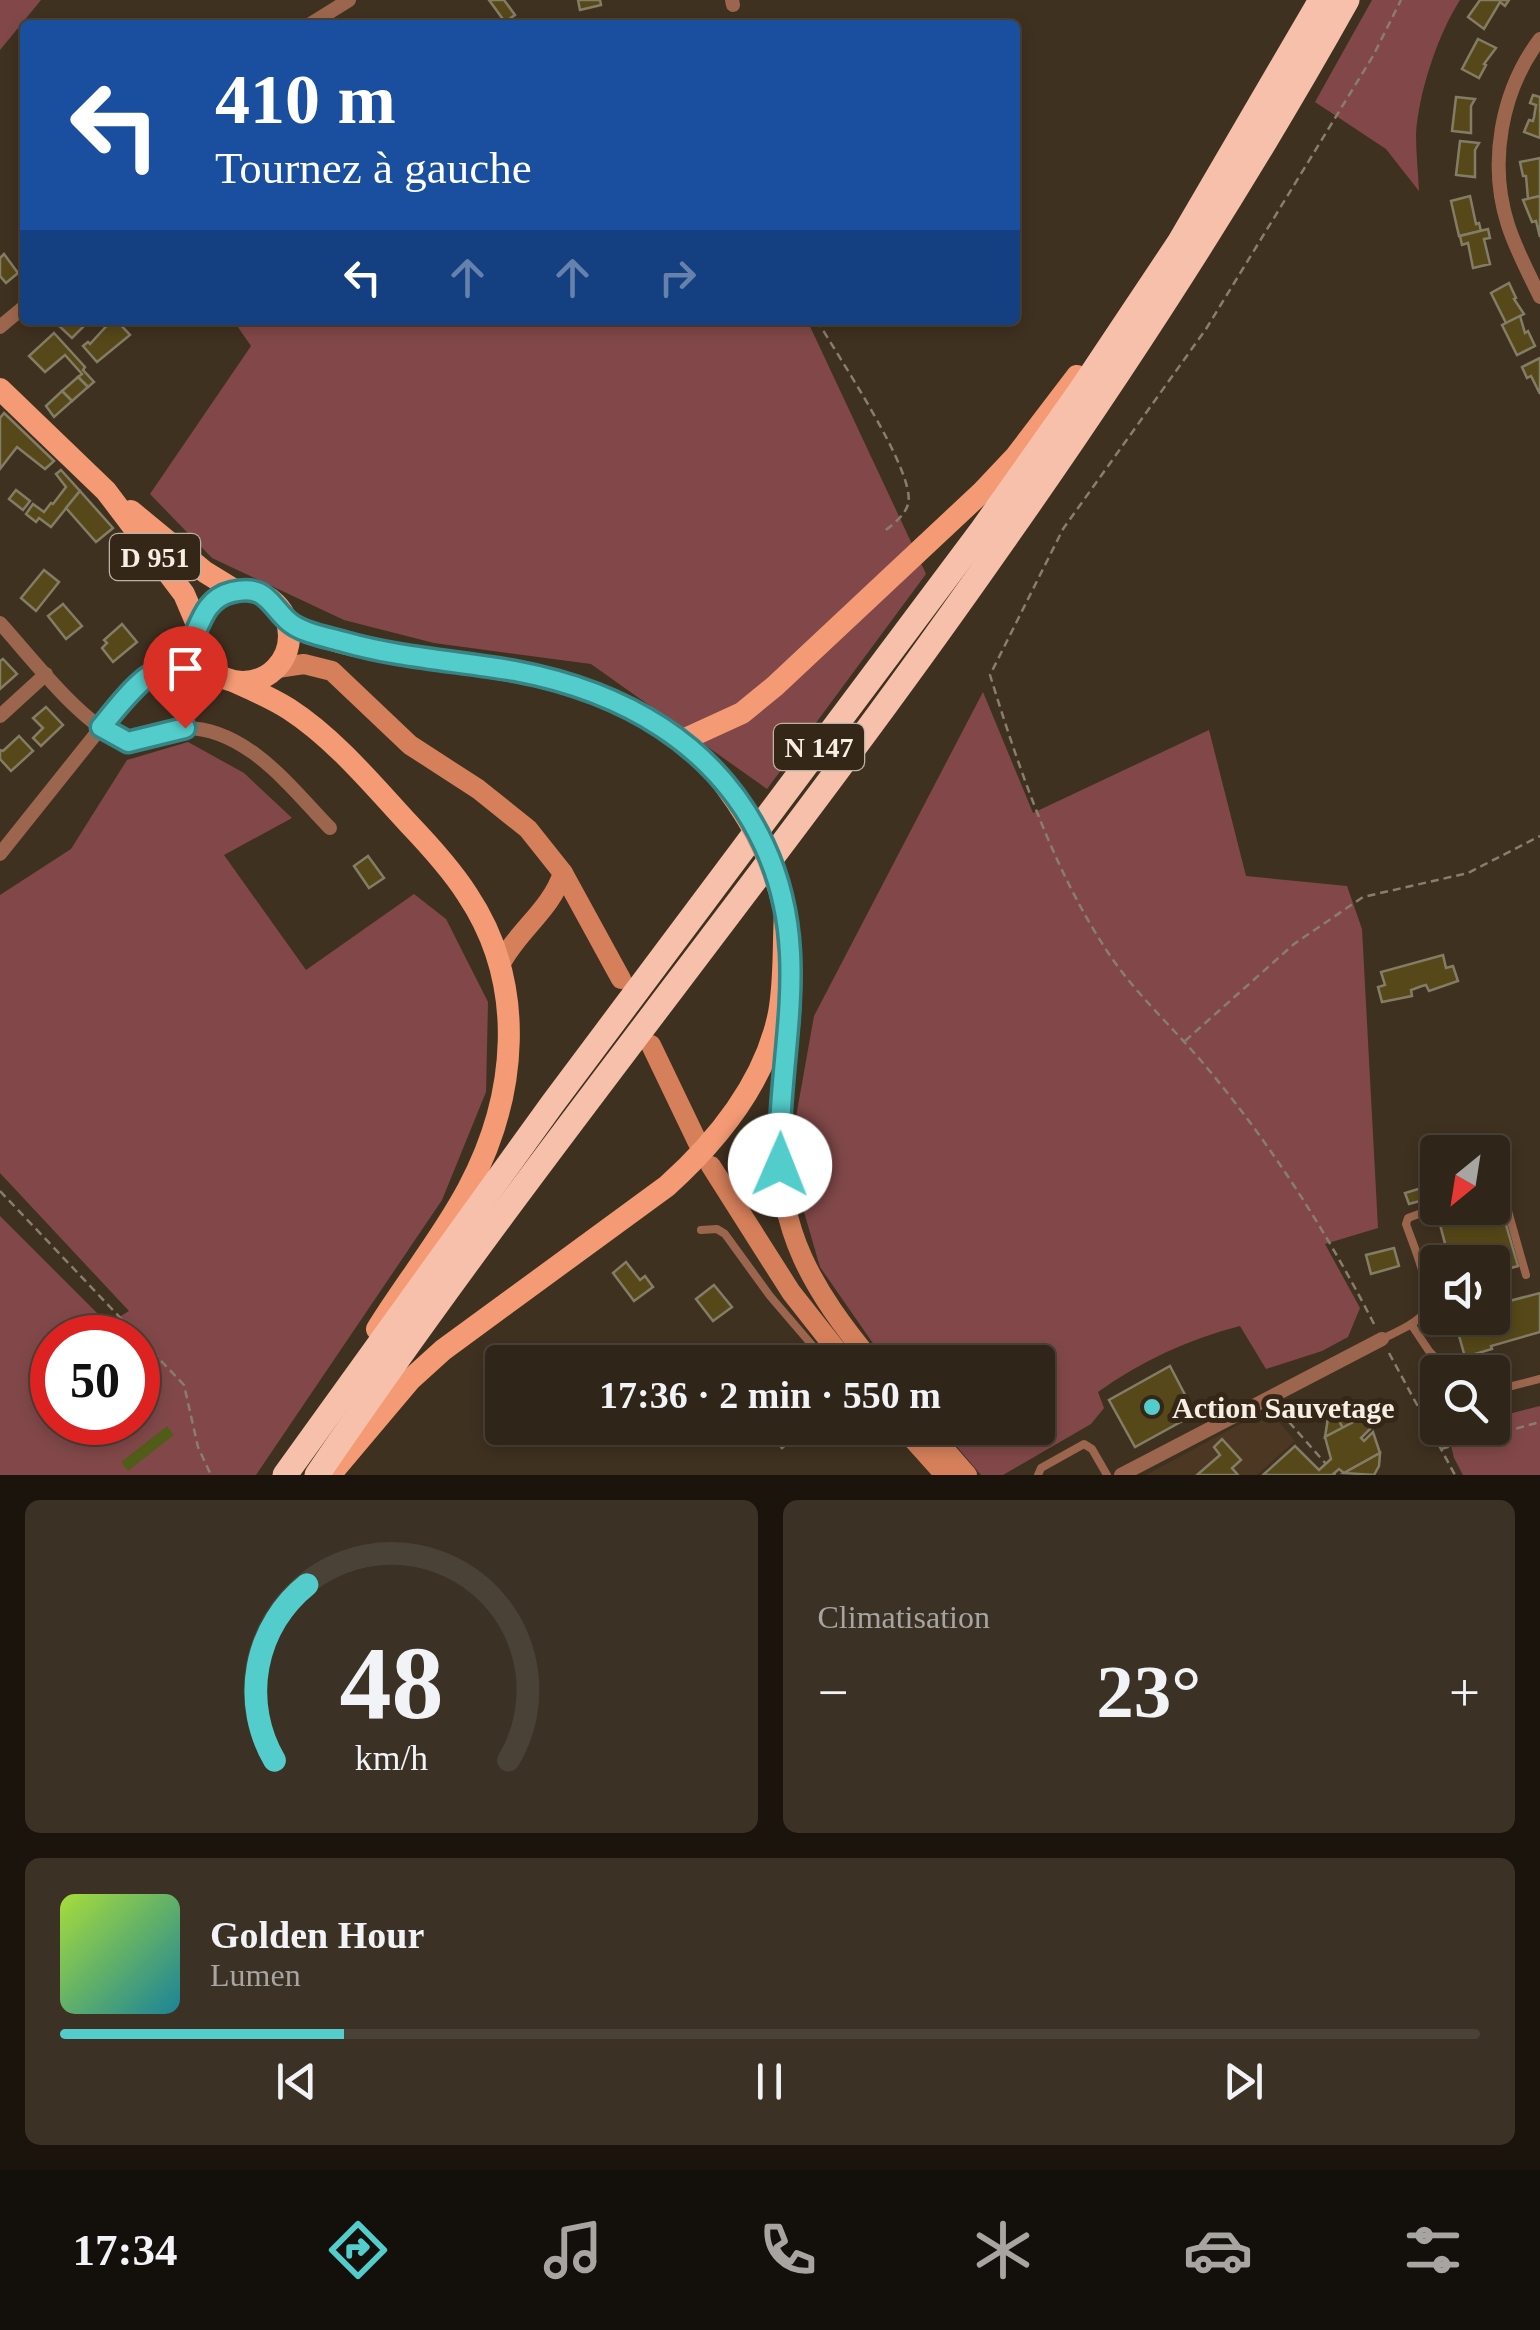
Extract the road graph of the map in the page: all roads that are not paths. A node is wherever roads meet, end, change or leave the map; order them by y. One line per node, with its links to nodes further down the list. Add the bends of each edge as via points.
1 (348, 0): 4 (street)
2 (1321, 0): 6 (highway, N 147)
3 (1347, 0): 50 (highway, N 147, via 1159,314 986,566 476,1250)
4 (318, 20)
5 (1540, 39): 7 (street, via 1508,98 1498,165 1508,224)
6 (1179, 243): 23 (main road, via 982,492 758,700 727,722); 49 (highway, N 147, via 982,530 553,1103)
7 (1540, 297)
8 (20, 310): 9 (street)
9 (0, 327)
10 (0, 389): 11 (main road, D 951)
11 (106, 492): 12 (main road, D 951); 15 (main road, D 951, via 184,594)
12 (236, 590): 13 (main road, via 266,596); 15 (main road, via 211,603)
13 (286, 620): 17 (main road, via 288,646); 23 (main road, via 371,649 577,686 632,707)
14 (0, 623): 19 (street)
15 (197, 632): 16 (street); 18 (main road)
16 (177, 663): 18 (street); 22 (street, via 150,674)
17 (277, 668): 20 (main road, via 258,680); 26 (main road, via 332,670 410,745 506,810)
18 (210, 669): 20 (main road)
19 (46, 674): 21 (street); 22 (street)
20 (235, 682): 28 (main road, via 314,727 371,783 469,896)
21 (0, 716)
22 (101, 727): 24 (street, via 128,742 185,728 232,740 281,776); 25 (street)
23 (682, 740): 27 (main road, bridge, via 739,802 764,844)
24 (330, 828)
25 (0, 854)
26 (563, 872): 28 (main road, via 550,902); 29 (main road)
27 (785, 913): 40 (main road, via 792,999 779,1134 784,1188); 51 (main road, via 778,1018 748,1094 728,1122 667,1186 443,1350)
28 (500, 965): 49 (main road, via 510,1051 489,1146 466,1193)
29 (621, 979)
30 (650, 1045): 31 (main road)
31 (698, 1142)
32 (711, 1166): 41 (main road)
33 (1420, 1211): 37 (lane, via 1406,1224 1428,1294 1422,1315)
34 (1510, 1215): 36 (lane)
35 (701, 1230): 39 (lane, via 725,1234 770,1296)
36 (1526, 1275)
37 (1411, 1324): 38 (lane); 42 (lane)
38 (1382, 1339): 45 (street)
39 (828, 1345)
40 (829, 1345)
41 (829, 1345)
42 (1432, 1355)
43 (1540, 1379): 44 (lane)
44 (1510, 1386)
45 (1268, 1398): 46 (lane); 56 (street)
46 (1281, 1414)
47 (918, 1445): 52 (main road)
48 (941, 1445): 53 (main road)
49 (286, 1474)
50 (317, 1475)
51 (330, 1475)
52 (945, 1475)
53 (968, 1475)
54 (1038, 1475): 55 (lane, via 1084,1444)
55 (1107, 1475)
56 (1121, 1475)

